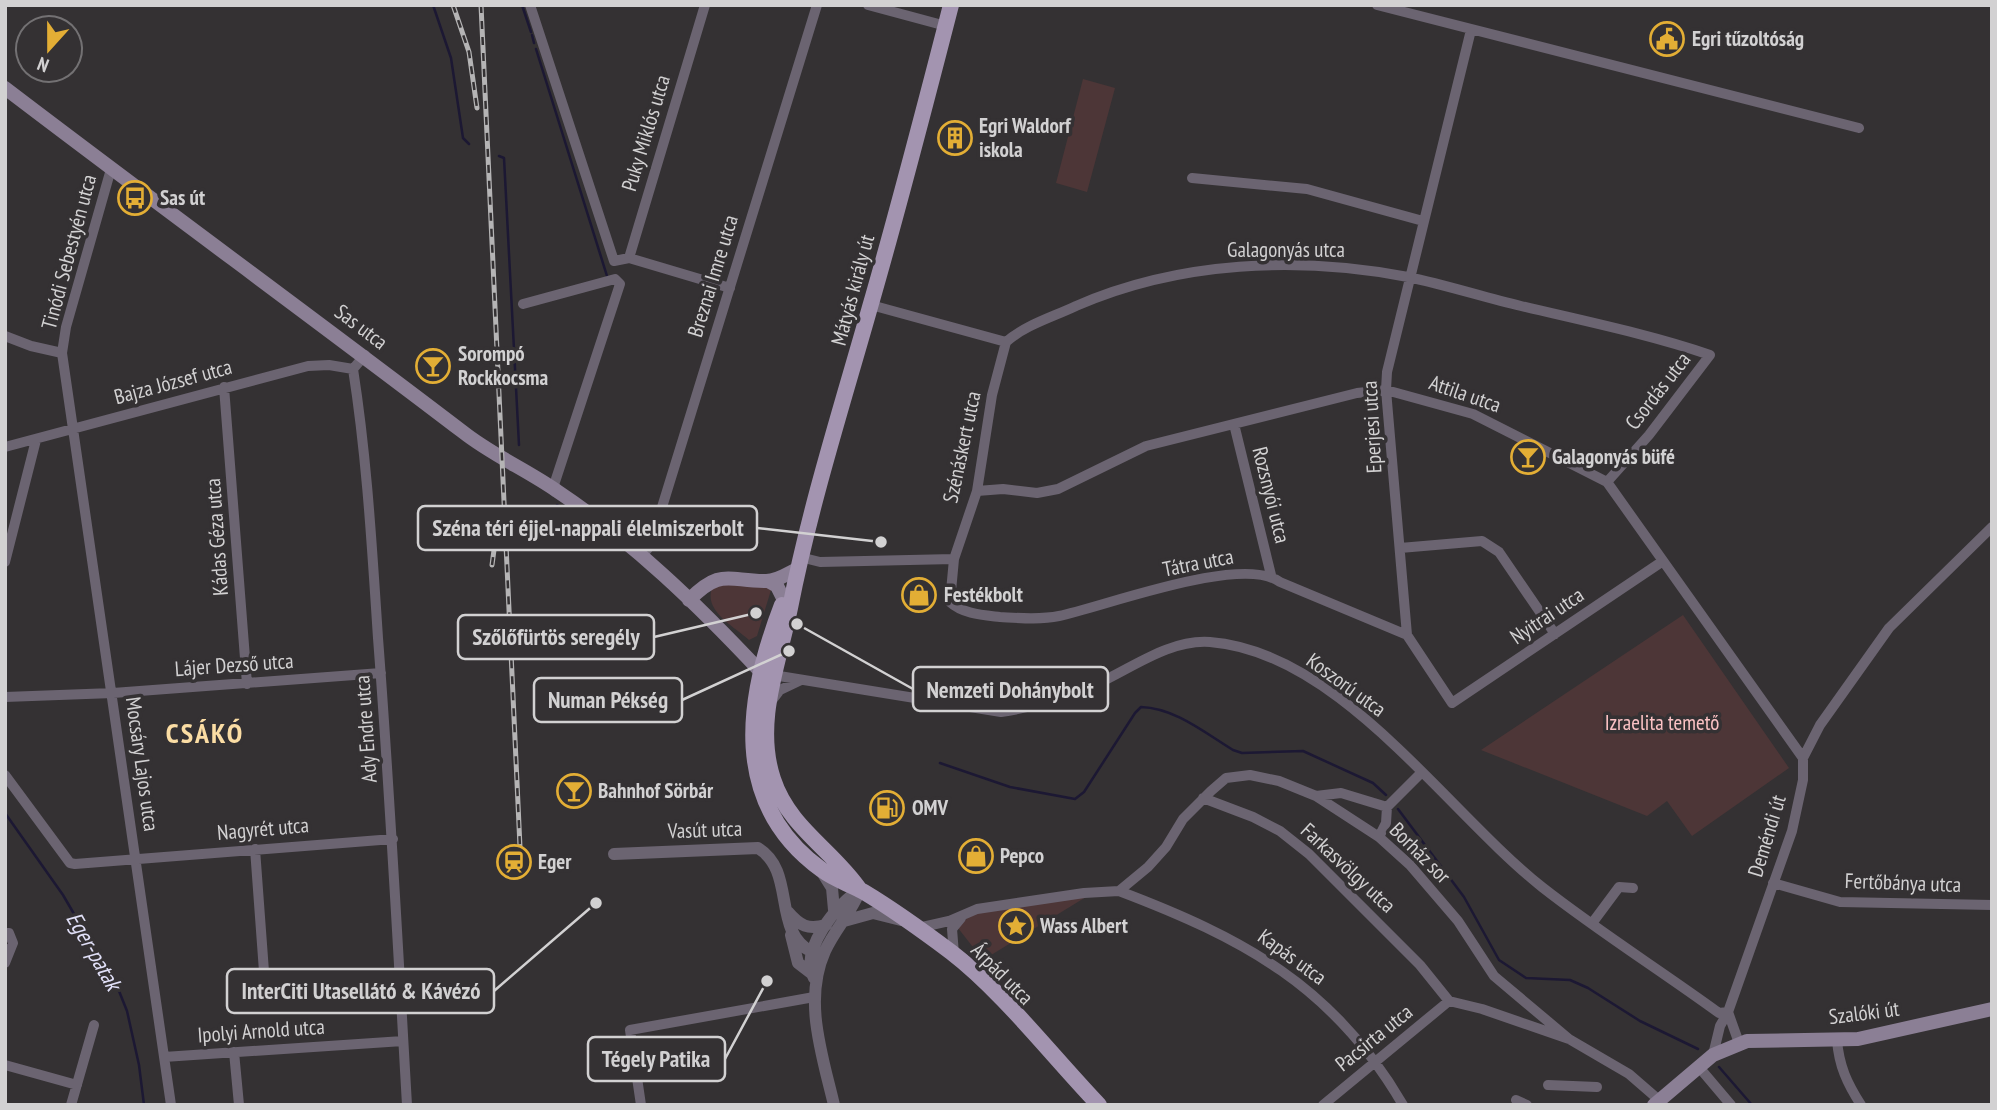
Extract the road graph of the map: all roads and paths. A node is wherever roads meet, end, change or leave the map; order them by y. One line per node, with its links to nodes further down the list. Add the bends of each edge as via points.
1 (530, 5): 14 (street, via 614,261)
2 (705, 5): 14 (street, Puky Miklós utca)
3 (817, 5): 16 (street, Breznai Imre utca)
4 (868, 5): 7 (street)
5 (951, 5): 7 (main road, Mátyás király út)
6 (1377, 5): 8 (street)
7 (946, 26): 18 (main road, Mátyás király út)
8 (1471, 30): 10 (street); 13 (street, Eperjesi utca)
9 (5, 88): 11 (main road, Sas utca)
10 (1859, 128)
11 (111, 169): 21 (street, Tinódi Sebestyén utca); 22 (main road, Sas utca)
12 (1192, 178): 13 (street, via 1307,189)
13 (1423, 221): 15 (street, Eperjesi utca)
14 (629, 258): 16 (street)
15 (1409, 278): 20 (street, Galagonyás utca, via 1297,266 1191,271 1092,299); 23 (street, Galagonyás utca, via 1604,324); 26 (street, Eperjesi utca)
16 (730, 288): 36 (street, Breznai Imre utca, via 650,546)
17 (523, 304): 32 (street, via 615,279 620,284)
18 (871, 305): 20 (street); 40 (main road, Mátyás király út)
19 (5, 336): 21 (street)
20 (1006, 342): 33 (street, Szénáskert utca, via 992,395)
21 (62, 353): 28 (street, Tinódi Sebestyén utca)
22 (365, 355): 24 (street); 32 (main road, Sas utca, via 465,434)
23 (1710, 355): 31 (street, Csordás utca)
24 (353, 369): 25 (street, Bajza József utca, via 308,366); 48 (street, Ady Endre utca, via 362,427)
25 (224, 387): 28 (street, Bajza József utca); 51 (street, Kádas Géza utca)
26 (1386, 390): 27 (street, Attila utca); 31 (street, Attila utca, via 1474,414); 35 (street, Eperjesi utca)
27 (1234, 424): 33 (street, Attila utca, via 1146,446 1058,489); 41 (street, Rozsnyói utca)
28 (74, 428): 29 (street, Bajza József utca); 52 (street, Mocsáry Lajos utca)
29 (36, 440): 30 (street, Bajza József utca); 39 (street)
30 (5, 447)
31 (1607, 482): 38 (street, Attila utca)
32 (553, 488): 36 (main road, Sas utca)
33 (977, 491): 37 (street, Szénáskert utca)
34 (1992, 527): 55 (street, Deméndi út, via 1889,628 1851,678)
35 (1400, 548): 46 (street, via 1482,541 1499,552); 47 (street, Eperjesi utca)
36 (642, 556): 43 (main road, Sas utca)
37 (954, 559): 40 (street, via 820,562); 45 (street, Szénáskert utca)
38 (1662, 561): 46 (street, Nyitrai utca); 55 (street, Attila utca)
39 (5, 562)
40 (797, 570): 42 (main road); 44 (main road, Mátyás király út); 49 (main road, Mátyás király út)
41 (1271, 575): 45 (street, Tátra utca, via 1238,573 1200,579 1055,617 989,616 959,610); 47 (street, Tátra utca)
42 (768, 581): 43 (main road, via 724,577 704,585); 44 (main road, via 777,586)
43 (689, 600): 49 (main road, Sas utca)
44 (784, 600): 49 (main road, Mátyás király út)
45 (950, 602)
46 (1555, 634): 47 (street, Nyitrai utca, via 1452,703)
47 (1407, 635)
48 (381, 673): 51 (street, Lájer Dezső utca); 62 (street, Ady Endre utca)
49 (766, 673): 50 (street, Koszorú utca); 54 (main road, Mátyás király út); 66 (main road, Mátyás király út, via 752,738 759,787 792,843)
50 (801, 680): 54 (street, via 780,690); 56 (street, Koszorú utca, via 1001,712 1070,695 1186,643 1209,642 1253,652 1299,672 1347,704)
51 (247, 684): 52 (street, Lájer Dezső utca)
52 (113, 693): 53 (street, Lájer Dezső utca); 65 (street, Mocsáry Lajos utca)
53 (5, 697)
54 (768, 707): 69 (main road, Mátyás király út, via 771,769 785,805 802,830)
55 (1803, 758): 67 (street, Deméndi út, via 1792,831)
56 (1422, 772): 60 (street); 76 (street, Koszorú utca, via 1540,885)
57 (5, 775): 65 (street, Nagyrét utca, via 71,863)
58 (1316, 796): 59 (street, Borház sor, via 1250,775 1226,778); 60 (street, via 1340,793); 61 (street, Borház sor)
59 (1203, 798): 70 (street, via 1157,857); 88 (street, Farkasvölgy utca, via 1271,826 1309,854 1420,965)
60 (1387, 807): 61 (street)
61 (1379, 837): 93 (street, Borház sor, via 1458,921 1494,976)
62 (393, 839): 63 (street, Nagyrét utca); 95 (street, Ady Endre utca)
63 (255, 849): 65 (street, Nagyrét utca); 86 (street)
64 (614, 854): 72 (street, Vasút utca, via 758,848 777,868)
65 (136, 859): 99 (street, Mocsáry Lajos utca)
66 (820, 869): 69 (main road, Mátyás király út); 73 (street, via 832,888)
67 (1773, 883): 71 (street, Fertőbánya utca, via 1840,902); 90 (street, Deméndi út)
68 (1633, 888): 76 (street, via 1619,887)
69 (860, 890): 73 (street); 75 (street); 78 (main road, Árpád utca)
70 (1119, 891): 74 (street, via 1006,904); 100 (street, Kapás utca, via 1184,916 1258,953 1298,982)
71 (1992, 905)
72 (786, 909): 77 (street, via 798,924 812,929); 80 (street, Vasút utca)
73 (834, 910): 77 (street)
74 (964, 915): 78 (street); 83 (street, via 952,929)
75 (844, 921): 78 (street, via 873,913); 81 (street)
76 (1593, 922): 90 (street, Koszorú utca)
77 (826, 925): 82 (street)
78 (914, 925): 83 (main road, Árpád utca)
79 (5, 933): 84 (street, via 13,943)
80 (791, 933): 82 (street); 85 (street, Vasút utca, via 798,963)
81 (827, 948): 82 (street); 85 (street)
82 (812, 952): 85 (street)
83 (954, 954): 113 (main road, Árpád utca)
84 (5, 963)
85 (815, 975): 87 (street)
86 (265, 985)
87 (814, 997): 111 (street, via 630,1030); 112 (street)
88 (1449, 1001): 93 (street); 100 (street, Pacsirta utca)
89 (1992, 1009): 94 (main road, Szalóki út)
90 (1723, 1013): 92 (street, Deméndi út); 96 (street)
91 (94, 1025): 104 (street)
92 (1720, 1026): 96 (street, via 1721,1038); 98 (street, Deméndi út)
93 (1569, 1039): 106 (street, via 1629,1074)
94 (1838, 1040): 96 (main road, Szalóki út, via 1771,1038); 117 (street, via 1838,1058)
95 (403, 1041): 97 (street, Ipolyi Arnold utca); 110 (street, Ady Endre utca)
96 (1735, 1044): 98 (main road, Szalóki út)
97 (234, 1052): 99 (street, Ipolyi Arnold utca); 109 (street)
98 (1713, 1055): 102 (main road, Szalóki út)
99 (164, 1057): 108 (street, Mocsáry Lajos utca)
100 (1376, 1061): 114 (street, Pacsirta utca); 115 (street, Kapás utca)
101 (5, 1065): 104 (street)
102 (1698, 1066): 106 (main road, Szalóki út); 116 (street)
103 (1548, 1085): 105 (street)
104 (77, 1086): 107 (street)
105 (1597, 1087)
106 (1657, 1103)
107 (71, 1105)
108 (171, 1105)
109 (239, 1105)
110 (407, 1105)
111 (641, 1105)
112 (834, 1105)
113 (1099, 1105)
114 (1323, 1105)
115 (1403, 1105)
116 (1731, 1105)
117 (1861, 1105)

